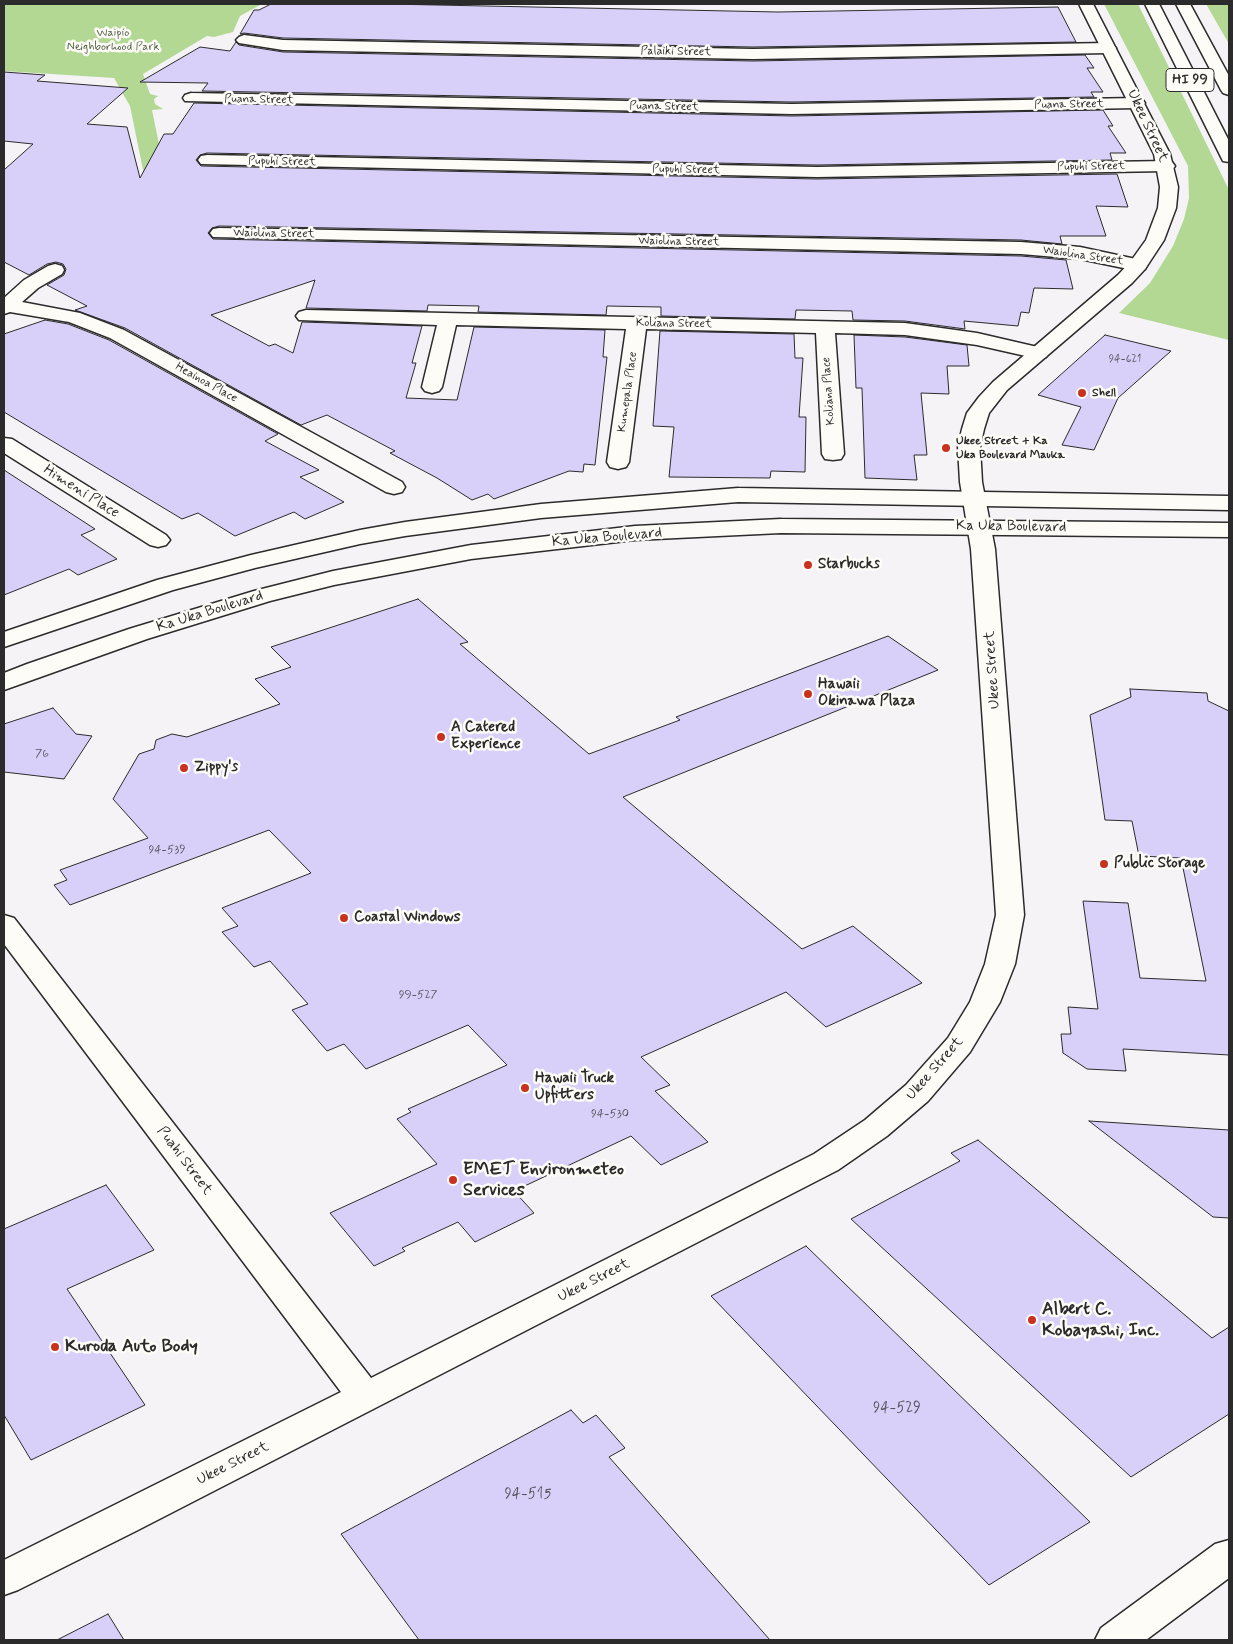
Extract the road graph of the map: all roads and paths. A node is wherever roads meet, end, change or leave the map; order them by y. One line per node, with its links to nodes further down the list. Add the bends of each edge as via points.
1 (1086, 4): 5 (street, Ukee Street)
2 (1152, 4): 9 (street, HI 99)
3 (1183, 4): 6 (street, HI 99)
4 (244, 40): 5 (street, Palaiki Street, via 283,45 761,54)
5 (1108, 48): 8 (street, Ukee Street)
6 (1229, 90)
7 (191, 98): 8 (street, Puana Street, via 792,109)
8 (1137, 103): 11 (street, Ukee Street)
9 (1229, 157)
10 (206, 160): 11 (street, Pupuhi Street, via 817,172)
11 (1166, 166): 13 (street, Ukee Street, via 1169,187 1164,217 1155,240)
12 (218, 233): 13 (street, Waiolina Street, via 1021,248 1080,253)
13 (1138, 264): 20 (street, Ukee Street)
14 (55, 270): 15 (street, via 32,284)
15 (6, 307): 25 (street, Heainoa Place, via 73,317 117,334)
16 (306, 316): 17 (street, Koliana Street)
17 (448, 319): 18 (street, Koliana Street); 21 (street)
18 (637, 323): 19 (street, Koliana Street); 24 (street, Kumepala Place)
19 (825, 327): 20 (street, Koliana Street, via 944,333); 23 (street, Koliana Place)
20 (1039, 353): 28 (street, Ukee Street, via 1000,386 978,414 969,447)
21 (432, 387)
22 (4, 444): 31 (street, Himeni Place)
23 (833, 454)
24 (618, 462)
25 (394, 487)
26 (1229, 502): 28 (street, Ka Uka Boulevard, via 1134,500)
27 (541, 511): 28 (street, Ka Uka Boulevard, via 738,495); 30 (street, Ka Uka Boulevard); 32 (street, via 502,526)
28 (976, 513): 29 (street, Ka Uka Boulevard); 32 (street, Ka Uka Boulevard, via 635,534); 36 (street, Ukee Street, via 983,549 1010,915 1000,964 985,1002 960,1045 901,1107 826,1162)
29 (1229, 530)
30 (360, 537): 32 (street, via 397,538); 33 (street, Ka Uka Boulevard, via 165,585)
31 (158, 540)
32 (471, 552): 34 (street, Ka Uka Boulevard, via 334,578 262,596 138,634)
33 (4, 640)
34 (4, 682)
35 (4, 924): 36 (street, Puahi Street)
36 (365, 1397): 38 (street, Ukee Street)
37 (1229, 1556): 39 (street)
38 (4, 1578)
39 (1130, 1636)

